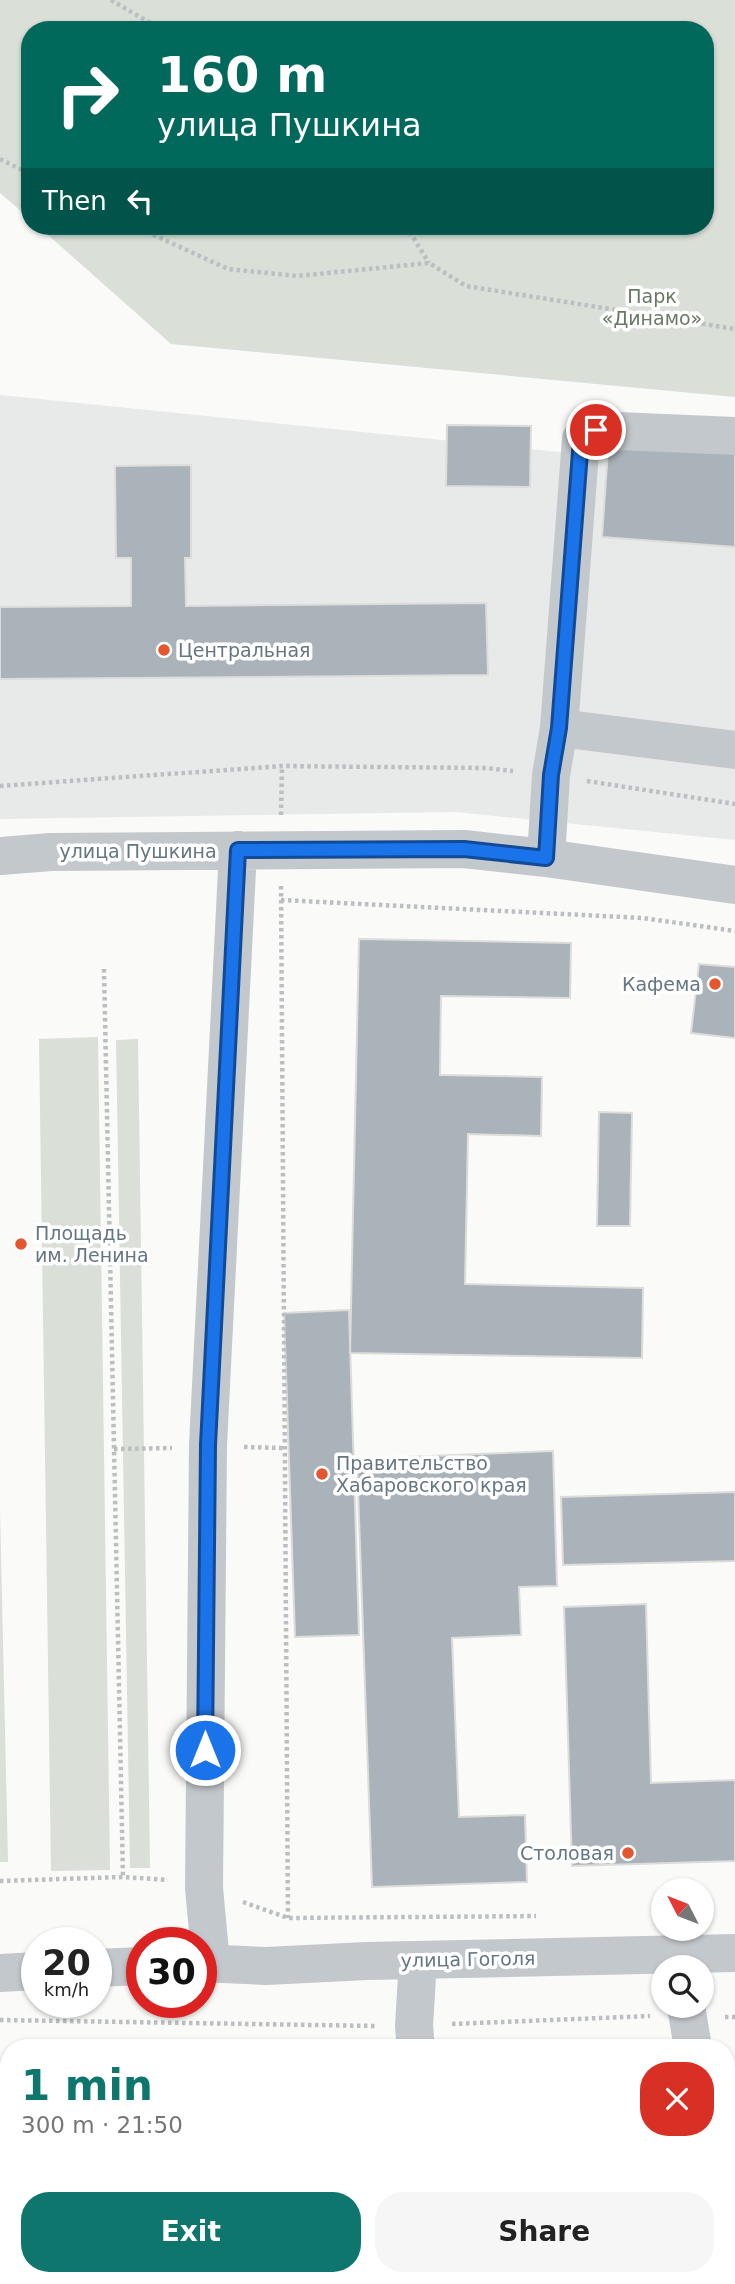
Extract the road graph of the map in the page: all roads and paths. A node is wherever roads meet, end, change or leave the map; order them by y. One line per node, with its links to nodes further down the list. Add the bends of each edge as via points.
1 (111, 0): 2 (path)
2 (147, 21)
3 (0, 159): 4 (path)
4 (21, 170)
5 (154, 235): 7 (path, via 228,269 297,276)
6 (412, 235): 7 (path)
7 (429, 263): 8 (path, via 467,286)
8 (735, 329)
9 (735, 436): 10 (street, via 596,430 581,439)
10 (559, 728): 11 (street); 13 (street)
11 (735, 750)
12 (282, 766): 13 (path, via 486,768); 14 (path); 17 (path)
13 (551, 775): 15 (path); 19 (street)
14 (0, 786)
15 (735, 804)
16 (238, 850): 17 (street, улица Пушкина); 18 (street, улица Пушкина); 26 (street, via 208,1445)
17 (281, 850): 19 (street, улица Пушкина, via 464,849); 21 (path)
18 (0, 856)
19 (546, 858): 20 (street, улица Пушкина)
20 (735, 885)
21 (282, 900): 22 (path, via 643,918); 28 (path)
22 (735, 931)
23 (104, 970): 24 (path)
24 (123, 1877): 25 (path); 26 (path, via 172,1880)
25 (0, 1881)
26 (204, 1888): 28 (path); 29 (street)
27 (538, 1916): 28 (path)
28 (288, 1918)
29 (205, 1927)
30 (735, 1953): 31 (street, улица Гоголя)
31 (714, 1956)
32 (651, 1960): 33 (street, улица Гоголя)
33 (418, 1961): 34 (street, улица Гоголя); 40 (street)
34 (217, 1964)
35 (21, 1972): 36 (street)
36 (0, 1973)
37 (735, 2017): 39 (path)
38 (0, 2020): 40 (path)
39 (689, 2023): 40 (path)
40 (415, 2037)

